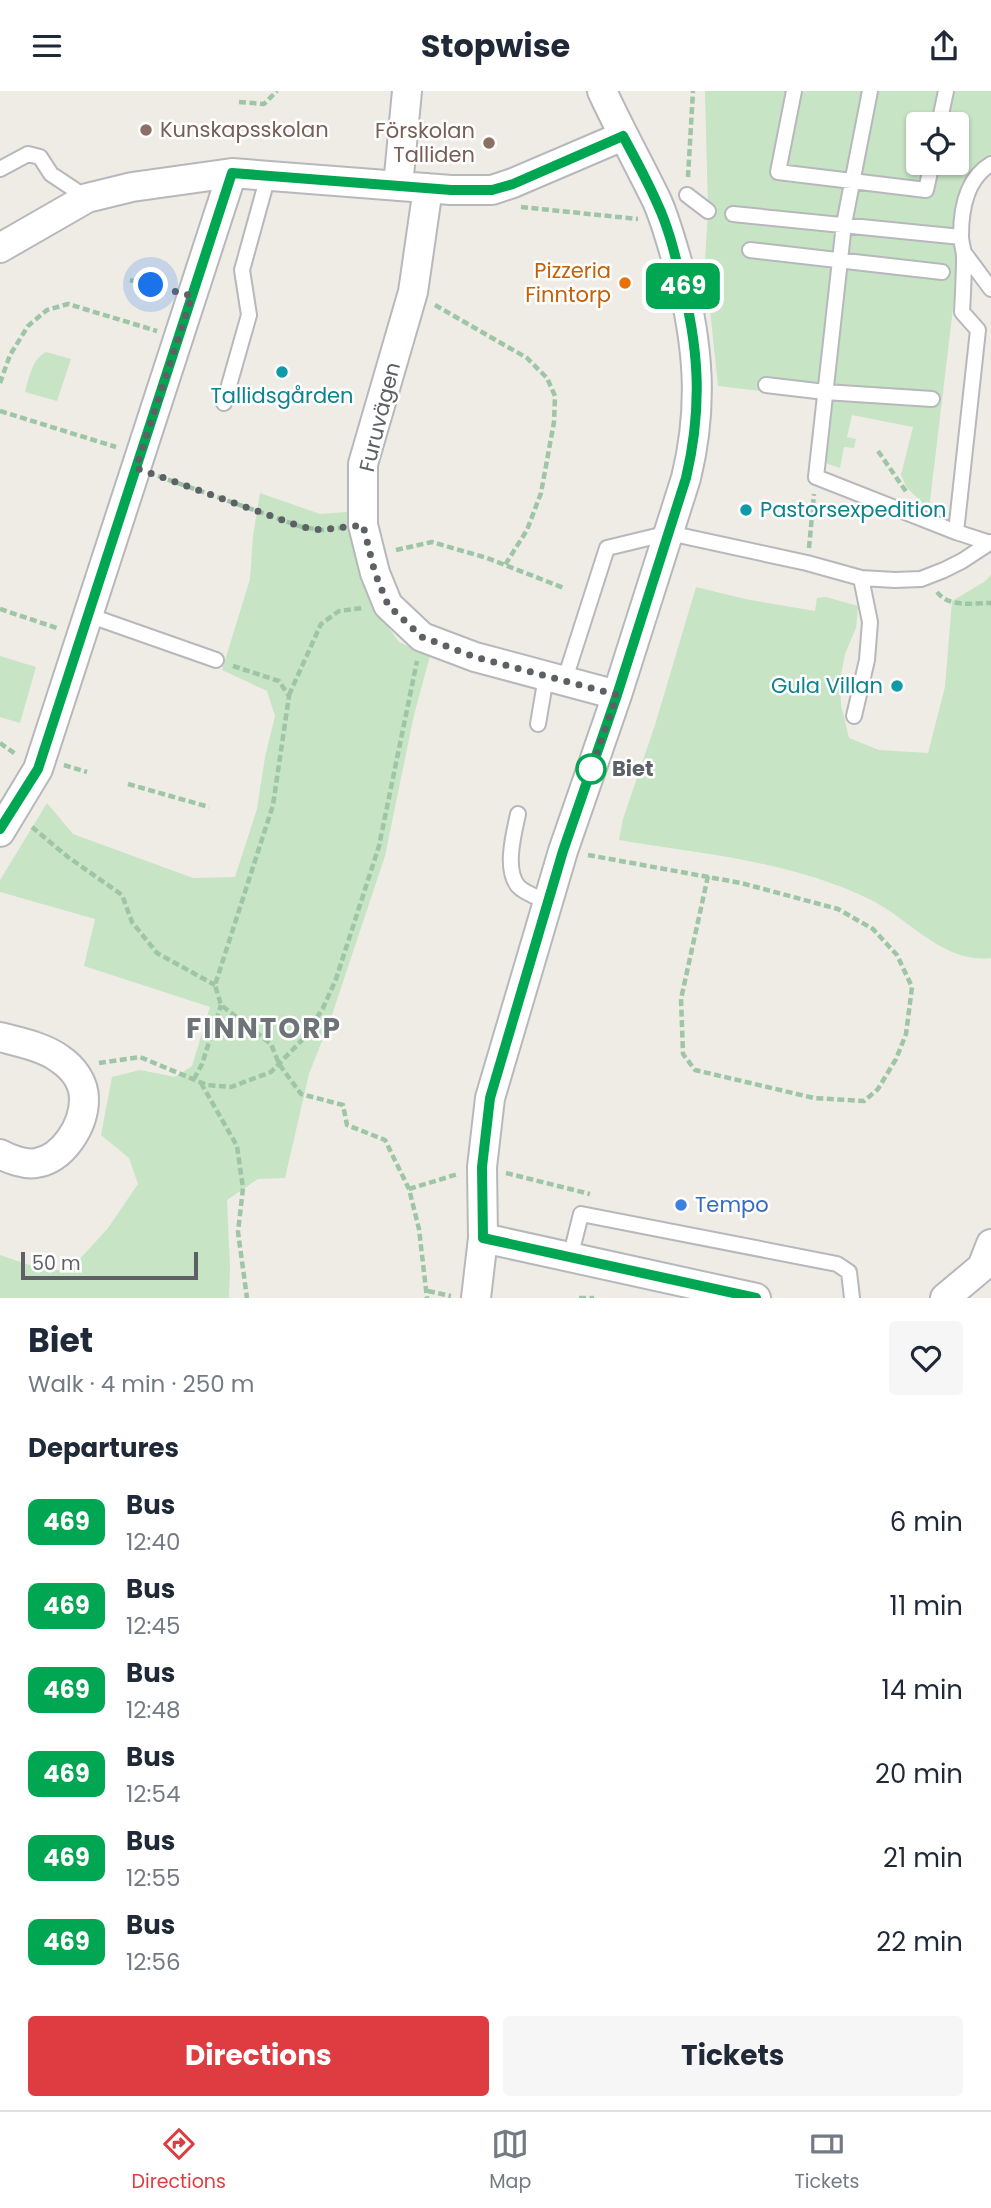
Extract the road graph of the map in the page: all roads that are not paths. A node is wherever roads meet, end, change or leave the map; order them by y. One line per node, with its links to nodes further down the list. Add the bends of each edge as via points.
1 (407, 91): 14 (street)
2 (602, 91): 7 (street)
3 (794, 91): 13 (lane, via 778,172)
4 (870, 91): 13 (lane)
5 (946, 91): 6 (lane)
6 (942, 112)
7 (623, 136): 15 (street, via 492,190); 33 (street, via 663,216 684,290 698,369 694,447)
8 (991, 164): 21 (lane, via 971,182)
9 (0, 169): 17 (lane, via 27,154 40,157 51,174)
10 (232, 173): 12 (street); 17 (street); 36 (street)
11 (929, 175): 13 (lane, via 926,190)
12 (268, 176): 14 (street); 31 (lane, via 242,270 249,315)
13 (852, 181): 20 (lane)
14 (398, 186): 15 (street)
15 (428, 188): 38 (street, Furuvägen, via 413,292 363,464 363,525 388,605 422,637)
16 (687, 195): 18 (lane)
17 (87, 198): 22 (street)
18 (708, 211)
19 (733, 214): 20 (lane)
20 (844, 224): 21 (lane); 25 (lane)
21 (961, 237): 24 (lane)
22 (0, 248)
23 (750, 250): 25 (lane)
24 (964, 253): 27 (lane); 32 (lane, via 962,312 978,330)
25 (839, 260): 26 (lane); 29 (lane)
26 (942, 272)
27 (991, 289)
28 (766, 385): 29 (lane)
29 (825, 392): 30 (lane); 32 (lane, via 817,477)
30 (932, 399)
31 (224, 403)
32 (956, 532): 34 (lane)
33 (669, 533): 35 (lane); 38 (lane, via 607,548); 39 (street)
34 (990, 542): 35 (lane, via 925,577)
35 (861, 578): 40 (lane, via 870,622)
36 (85, 625): 37 (lane); 43 (street, via 38,769)
37 (216, 660)
38 (555, 679): 39 (street, Furuvägen); 41 (lane)
39 (617, 695): 44 (street)
40 (854, 716)
41 (538, 724)
42 (518, 814): 44 (lane, via 511,847 512,871 518,886)
43 (4, 826)
44 (548, 902): 47 (street, via 490,1098 492,1170)
45 (0, 1037): 46 (street, via 58,1057 80,1080 84,1099 70,1141 53,1157 34,1164)
46 (0, 1154)
47 (483, 1238): 49 (street); 50 (street)
48 (991, 1244): 53 (street, via 982,1267)
49 (570, 1258): 51 (street); 52 (lane, via 581,1214 837,1264 849,1272)
50 (476, 1298)
51 (756, 1298)
52 (852, 1298)
53 (945, 1298)

